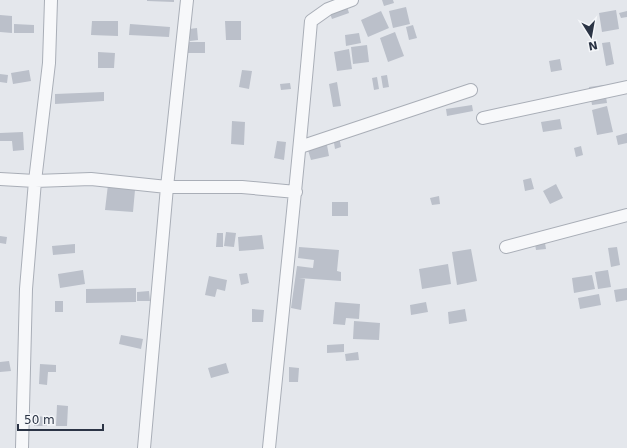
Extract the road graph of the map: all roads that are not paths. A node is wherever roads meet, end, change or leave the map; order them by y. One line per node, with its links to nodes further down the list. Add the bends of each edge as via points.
1 (51, 0): 10 (street, via 49,64)
2 (187, 0): 11 (street)
3 (352, 0): 4 (street)
4 (328, 4): 8 (street, via 311,21)
5 (627, 87): 7 (street)
6 (471, 90): 8 (street)
7 (483, 118)
8 (300, 147): 12 (street)
9 (0, 180): 10 (street)
10 (36, 181): 11 (street, via 91,179); 15 (street, via 26,289)
11 (167, 187): 12 (street, via 242,187); 16 (street)
12 (296, 192): 17 (street)
13 (627, 215): 14 (street)
14 (506, 247)
15 (22, 448)
16 (144, 448)
17 (270, 448)

